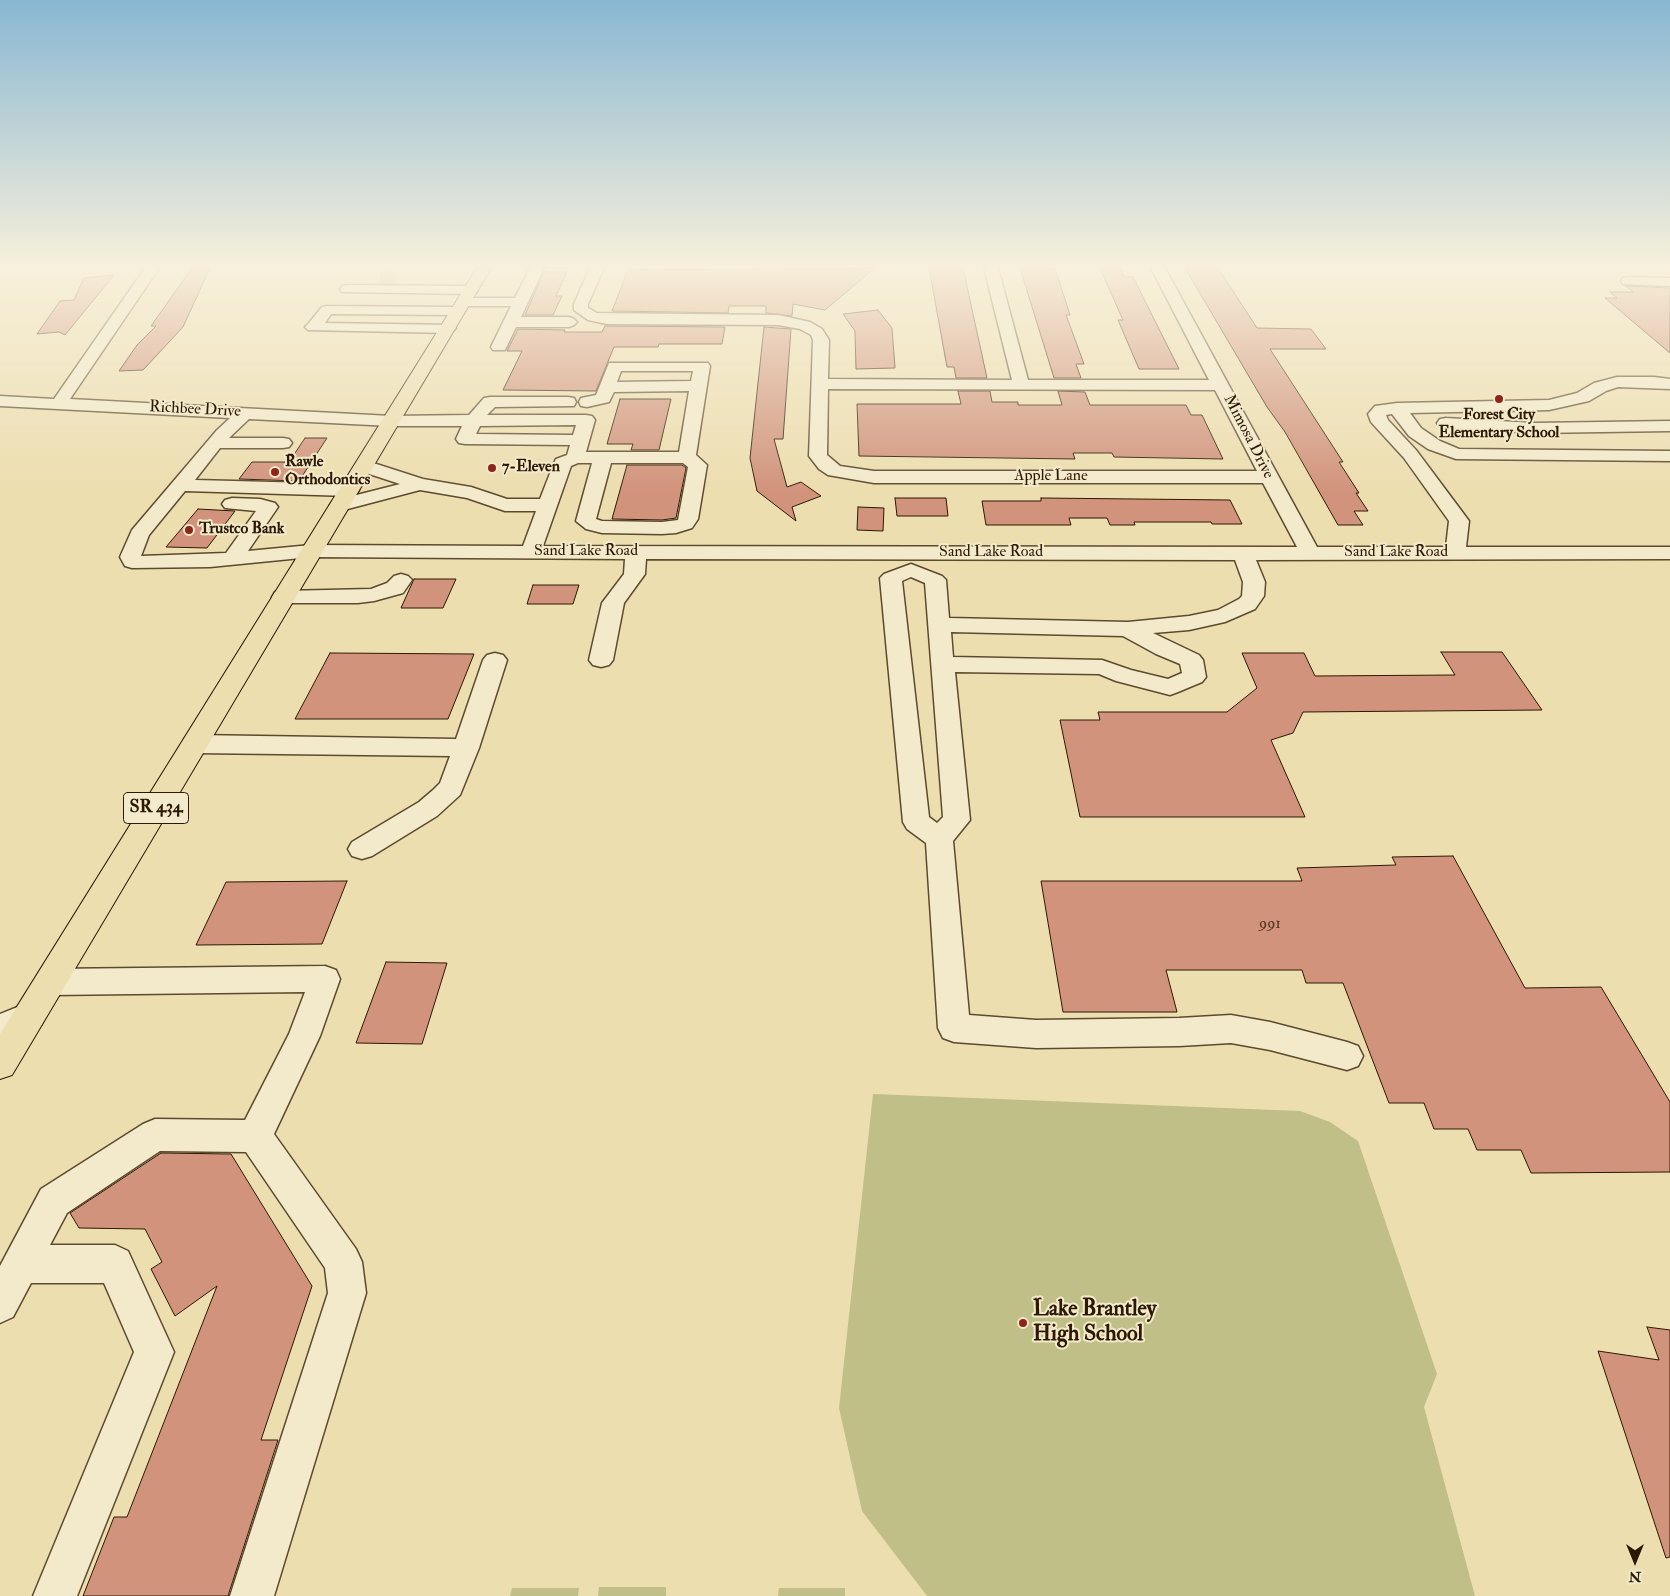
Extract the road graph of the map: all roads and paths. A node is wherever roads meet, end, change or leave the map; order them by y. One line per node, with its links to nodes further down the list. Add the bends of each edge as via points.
1 (101, 342): 13 (street)
2 (439, 342): 18 (main road, SR 434)
3 (501, 342): 7 (street)
4 (821, 342): 8 (street)
5 (1010, 342): 9 (street)
6 (1198, 342): 10 (street, Mimosa Drive)
7 (499, 347)
8 (819, 384): 9 (street); 29 (street, Apple Lane, via 818,456 834,471 874,478)
9 (1021, 384): 10 (street)
10 (1221, 384): 29 (street, Mimosa Drive)
11 (1670, 384): 14 (street, via 1618,382 1583,397 1549,405)
12 (0, 401): 13 (street, Richbee Drive)
13 (59, 403): 16 (street, Richbee Drive)
14 (1397, 408): 23 (street, via 1415,432); 42 (street, via 1381,410 1377,414 1380,422 1410,454 1460,521)
15 (586, 411): 17 (street, Richbee Drive); 20 (street); 25 (street, via 603,398 615,366 702,366)
16 (245, 413): 18 (street, Richbee Drive); 21 (street)
17 (473, 420): 18 (street, Richbee Drive); 20 (street, via 465,439)
18 (391, 421): 28 (main road, SR 434)
19 (1670, 426): 23 (street, via 1534,428 1436,423 1427,429)
20 (580, 440): 26 (street)
21 (216, 443): 22 (street); 31 (street)
22 (283, 443)
23 (1434, 445): 24 (street, via 1456,454)
24 (1670, 456)
25 (687, 457): 27 (street); 27 (street, via 698,465 688,519 685,524 662,528 602,527 586,521)
26 (575, 458): 27 (street); 34 (street, via 563,463)
27 (603, 458)
28 (364, 466): 30 (street); 32 (main road, SR 434)
29 (1268, 477): 41 (street, Mimosa Drive)
30 (420, 484): 32 (street); 34 (street, via 471,492 505,505)
31 (181, 485): 32 (street); 33 (street)
32 (344, 497): 35 (main road, SR 434)
33 (166, 503): 44 (street, via 268,507); 44 (street, Sand Lake Road, via 138,534 130,557 132,562)
34 (548, 505): 38 (street)
35 (311, 552): 36 (street, Sand Lake Road); 44 (street, Sand Lake Road); 47 (main road, SR 434)
36 (389, 552): 37 (street, Sand Lake Road); 46 (street)
37 (442, 552): 38 (street, Sand Lake Road); 46 (street)
38 (531, 552): 39 (street, Sand Lake Road)
39 (636, 552): 45 (street, Sand Lake Road); 51 (street, via 634,574 613,603)
40 (1243, 553): 41 (street, Sand Lake Road); 45 (street, Sand Lake Road); 49 (lane, via 1254,582 1253,596 1247,604 1225,615 1189,623)
41 (1310, 553): 42 (street, Sand Lake Road)
42 (1455, 553): 43 (street, Sand Lake Road)
43 (1670, 553)
44 (232, 559)
45 (910, 562): 48 (street, via 935,580); 55 (street, via 891,578 916,822)
46 (401, 580): 47 (street, via 395,588 374,595)
47 (283, 597): 53 (main road, SR 434)
48 (940, 625): 49 (street); 52 (street)
49 (1128, 629): 52 (street, via 1164,650 1191,660 1194,677 1170,687 1102,667)
50 (495, 660): 54 (street)
51 (601, 660)
52 (943, 664): 55 (street, via 957,820)
53 (194, 744): 54 (street); 57 (main road, SR 434)
54 (466, 748): 56 (street, via 451,788 442,797)
55 (939, 838): 60 (street, via 954,1028 1036,1034 1231,1029)
56 (362, 849)
57 (50, 982): 58 (main road, SR 434); 62 (street, via 326,980 304,1036)
58 (30, 1015): 59 (street); 61 (main road, SR 434)
59 (0, 1028)
60 (1347, 1056)
61 (0, 1064)
62 (254, 1136): 63 (street, via 155,1134 54,1201); 66 (street, via 343,1262 347,1293)
63 (21, 1264): 64 (street); 65 (street, via 115,1264 154,1352)
64 (0, 1304)
65 (55, 1596)
66 (252, 1596)

